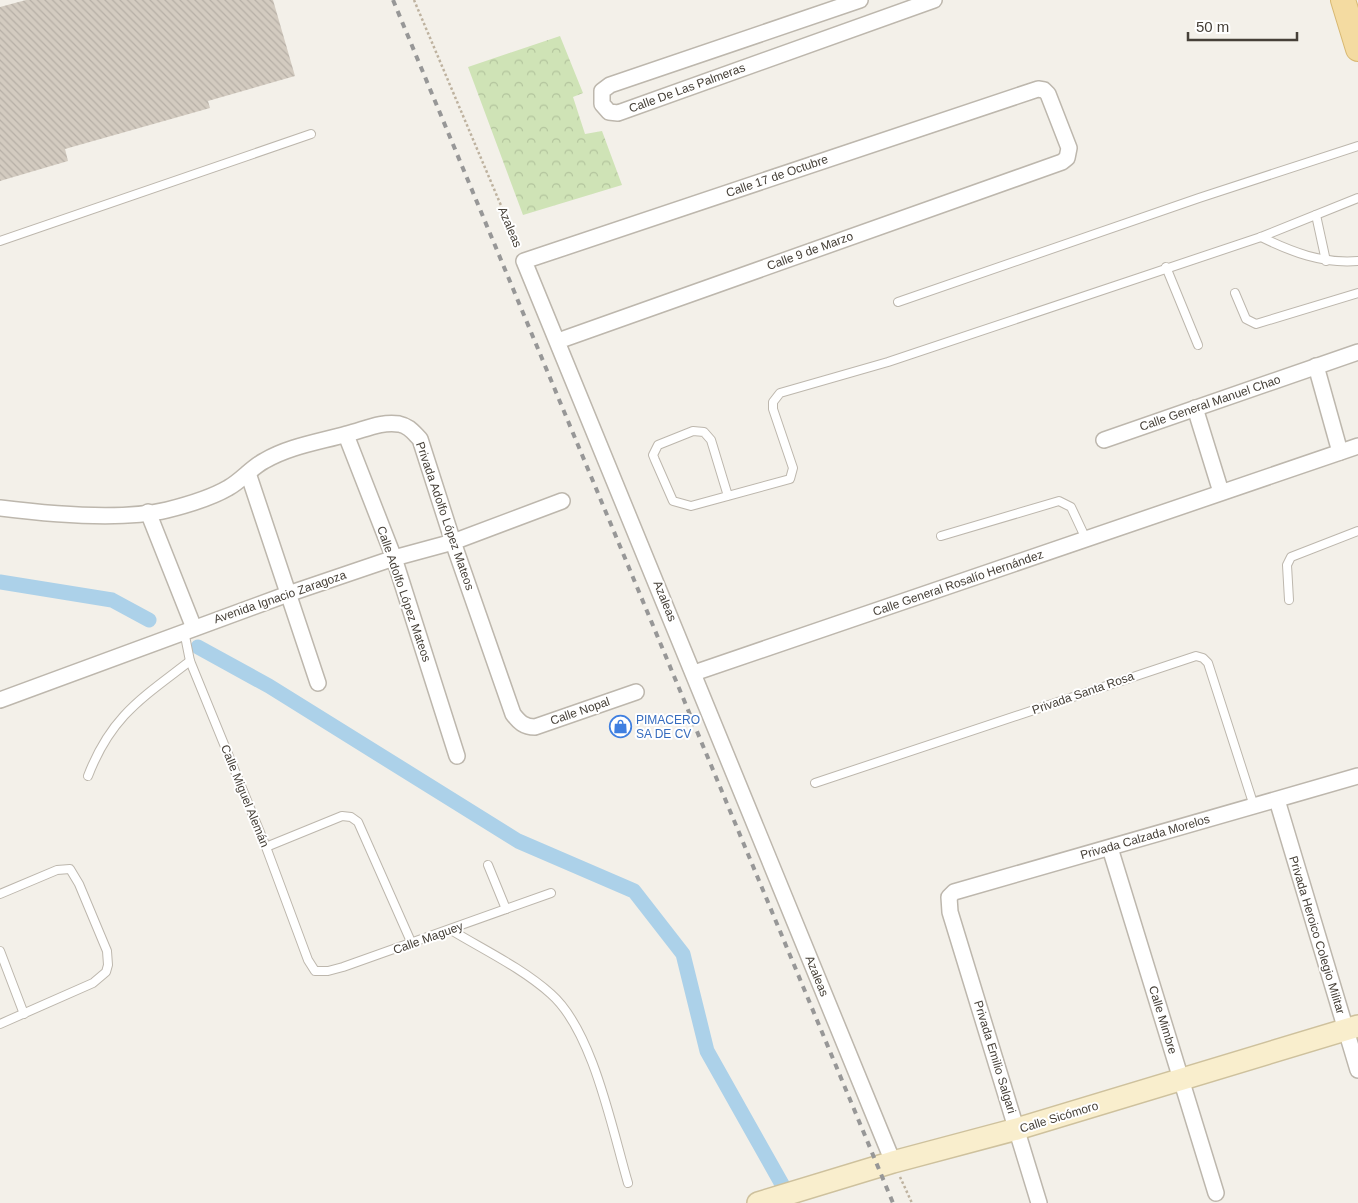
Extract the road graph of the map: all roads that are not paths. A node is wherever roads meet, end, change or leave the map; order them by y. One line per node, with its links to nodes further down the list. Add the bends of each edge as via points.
1 (860, 0): 4 (street, Calle De Las Palmeras)
2 (934, 0): 5 (street, Calle De Las Palmeras)
3 (1343, 0): 6 (main road)
4 (845, 5): 5 (street); 5 (street, Calle De Las Palmeras, via 610,85 602,91 602,104 609,112 618,113)
5 (854, 28)
6 (1358, 49)
7 (1030, 91): 14 (street, Calle 17 de Octubre); 21 (street, Calle 9 de Marzo, via 1044,90 1048,94 1068,148 1068,158 1062,162)
8 (311, 134): 13 (lane)
9 (1358, 146): 20 (lane)
10 (1358, 198): 11 (lane)
11 (1316, 215): 12 (lane); 15 (lane)
12 (1261, 237): 15 (lane, via 1291,251); 17 (lane)
13 (0, 241)
14 (524, 261): 21 (street, Azaleas)
15 (1326, 261): 16 (lane)
16 (1358, 261)
17 (1166, 267): 22 (lane); 32 (lane, via 888,362 780,393 773,402 773,409 793,468 792,476)
18 (1235, 292): 19 (lane, via 1246,320 1256,324)
19 (1358, 293)
20 (898, 302)
21 (558, 341): 45 (street, Azaleas)
22 (1198, 345)
23 (1358, 352): 24 (street, Calle General Manuel Chao)
24 (1316, 366): 25 (street, Calle General Manuel Chao); 29 (street)
25 (1195, 408): 27 (street, Calle General Manuel Chao); 31 (street)
26 (346, 435): 30 (street, Privada Adolfo López Mateos, via 288,450 263,461); 39 (street, Privada Adolfo López Mateos, via 389,423 410,428 420,439); 40 (street, Calle Adolfo López Mateos)
27 (1104, 440)
28 (1358, 446): 29 (street, Calle General Rosalío Hernández)
29 (1340, 452): 31 (street, Calle General Rosalío Hernández)
30 (248, 473): 35 (street, Privada Adolfo López Mateos, via 205,499); 41 (street)
31 (1221, 492): 38 (street, Calle General Rosalío Hernández)
32 (728, 496): 32 (lane, via 711,440 704,432 693,431 658,446 653,455 673,501 691,506)
33 (562, 500): 39 (street, Avenida Ignacio Zaragoza)
34 (0, 508): 35 (street, Privada Adolfo López Mateos, via 80,514)
35 (148, 512): 43 (street, Calle Miguel Alemán)
36 (1358, 531): 42 (lane, via 1291,556 1287,565)
37 (941, 536): 38 (lane, via 1059,501 1071,507)
38 (1086, 539): 45 (street, Calle General Rosalío Hernández)
39 (453, 542): 40 (street, Avenida Ignacio Zaragoza); 49 (street, Privada Adolfo López Mateos, via 513,714)
40 (394, 558): 41 (street, Avenida Ignacio Zaragoza); 50 (street, Calle Adolfo López Mateos)
41 (288, 594): 43 (street, Avenida Ignacio Zaragoza); 46 (street)
42 (1289, 600)
43 (189, 630): 44 (lane, Calle Miguel Alemán); 48 (street, Avenida Ignacio Zaragoza)
44 (190, 661): 51 (lane, via 131,706 96,753); 56 (lane, Calle Miguel Alemán)
45 (694, 673): 73 (street, Azaleas)
46 (318, 682)
47 (636, 692): 49 (street, Calle Nopal, via 535,727)
48 (0, 700)
49 (524, 726)
50 (457, 756)
51 (88, 776)
52 (1358, 776): 54 (street, Privada Calzada Morelos)
53 (814, 783): 55 (lane, Privada Santa Rosa, via 1196,656 1208,663)
54 (1277, 800): 55 (street, Privada Calzada Morelos); 69 (street, Privada Heroico Colegio Militar)
55 (1254, 806): 57 (street, Privada Calzada Morelos)
56 (266, 848): 64 (lane, via 342,816 351,817 358,822); 66 (lane, Calle Miguel Alemán)
57 (1110, 848): 62 (street, Privada Calzada Morelos, via 954,892 948,901); 71 (street, Calle Mimbre)
58 (488, 865): 61 (lane)
59 (551, 893): 61 (lane, Calle Maguey)
60 (0, 894): 67 (lane, via 57,870 70,869 108,955 106,972 100,979)
61 (506, 909): 63 (lane, Calle Maguey)
62 (950, 912): 72 (street, Privada Emilio Salgari)
63 (451, 930): 64 (lane, Calle Maguey); 74 (lane, via 537,984 570,1016 592,1064)
64 (412, 944): 66 (lane, Calle Maguey, via 328,971 315,971)
65 (0, 950): 67 (lane)
66 (308, 960)
67 (24, 1014): 68 (lane)
68 (0, 1024)
69 (1352, 1028): 70 (street, Privada Heroico Colegio Militar); 71 (street, Calle Sicómoro)
70 (1358, 1070)
71 (1182, 1080): 72 (street, Calle Sicómoro); 75 (street, Calle Mimbre)
72 (1017, 1129): 73 (street, Calle Sicómoro); 77 (street, Privada Emilio Salgari)
73 (892, 1162): 76 (street, Calle Sicómoro)
74 (628, 1183)
75 (1216, 1193)
76 (758, 1203)
77 (1039, 1203)

